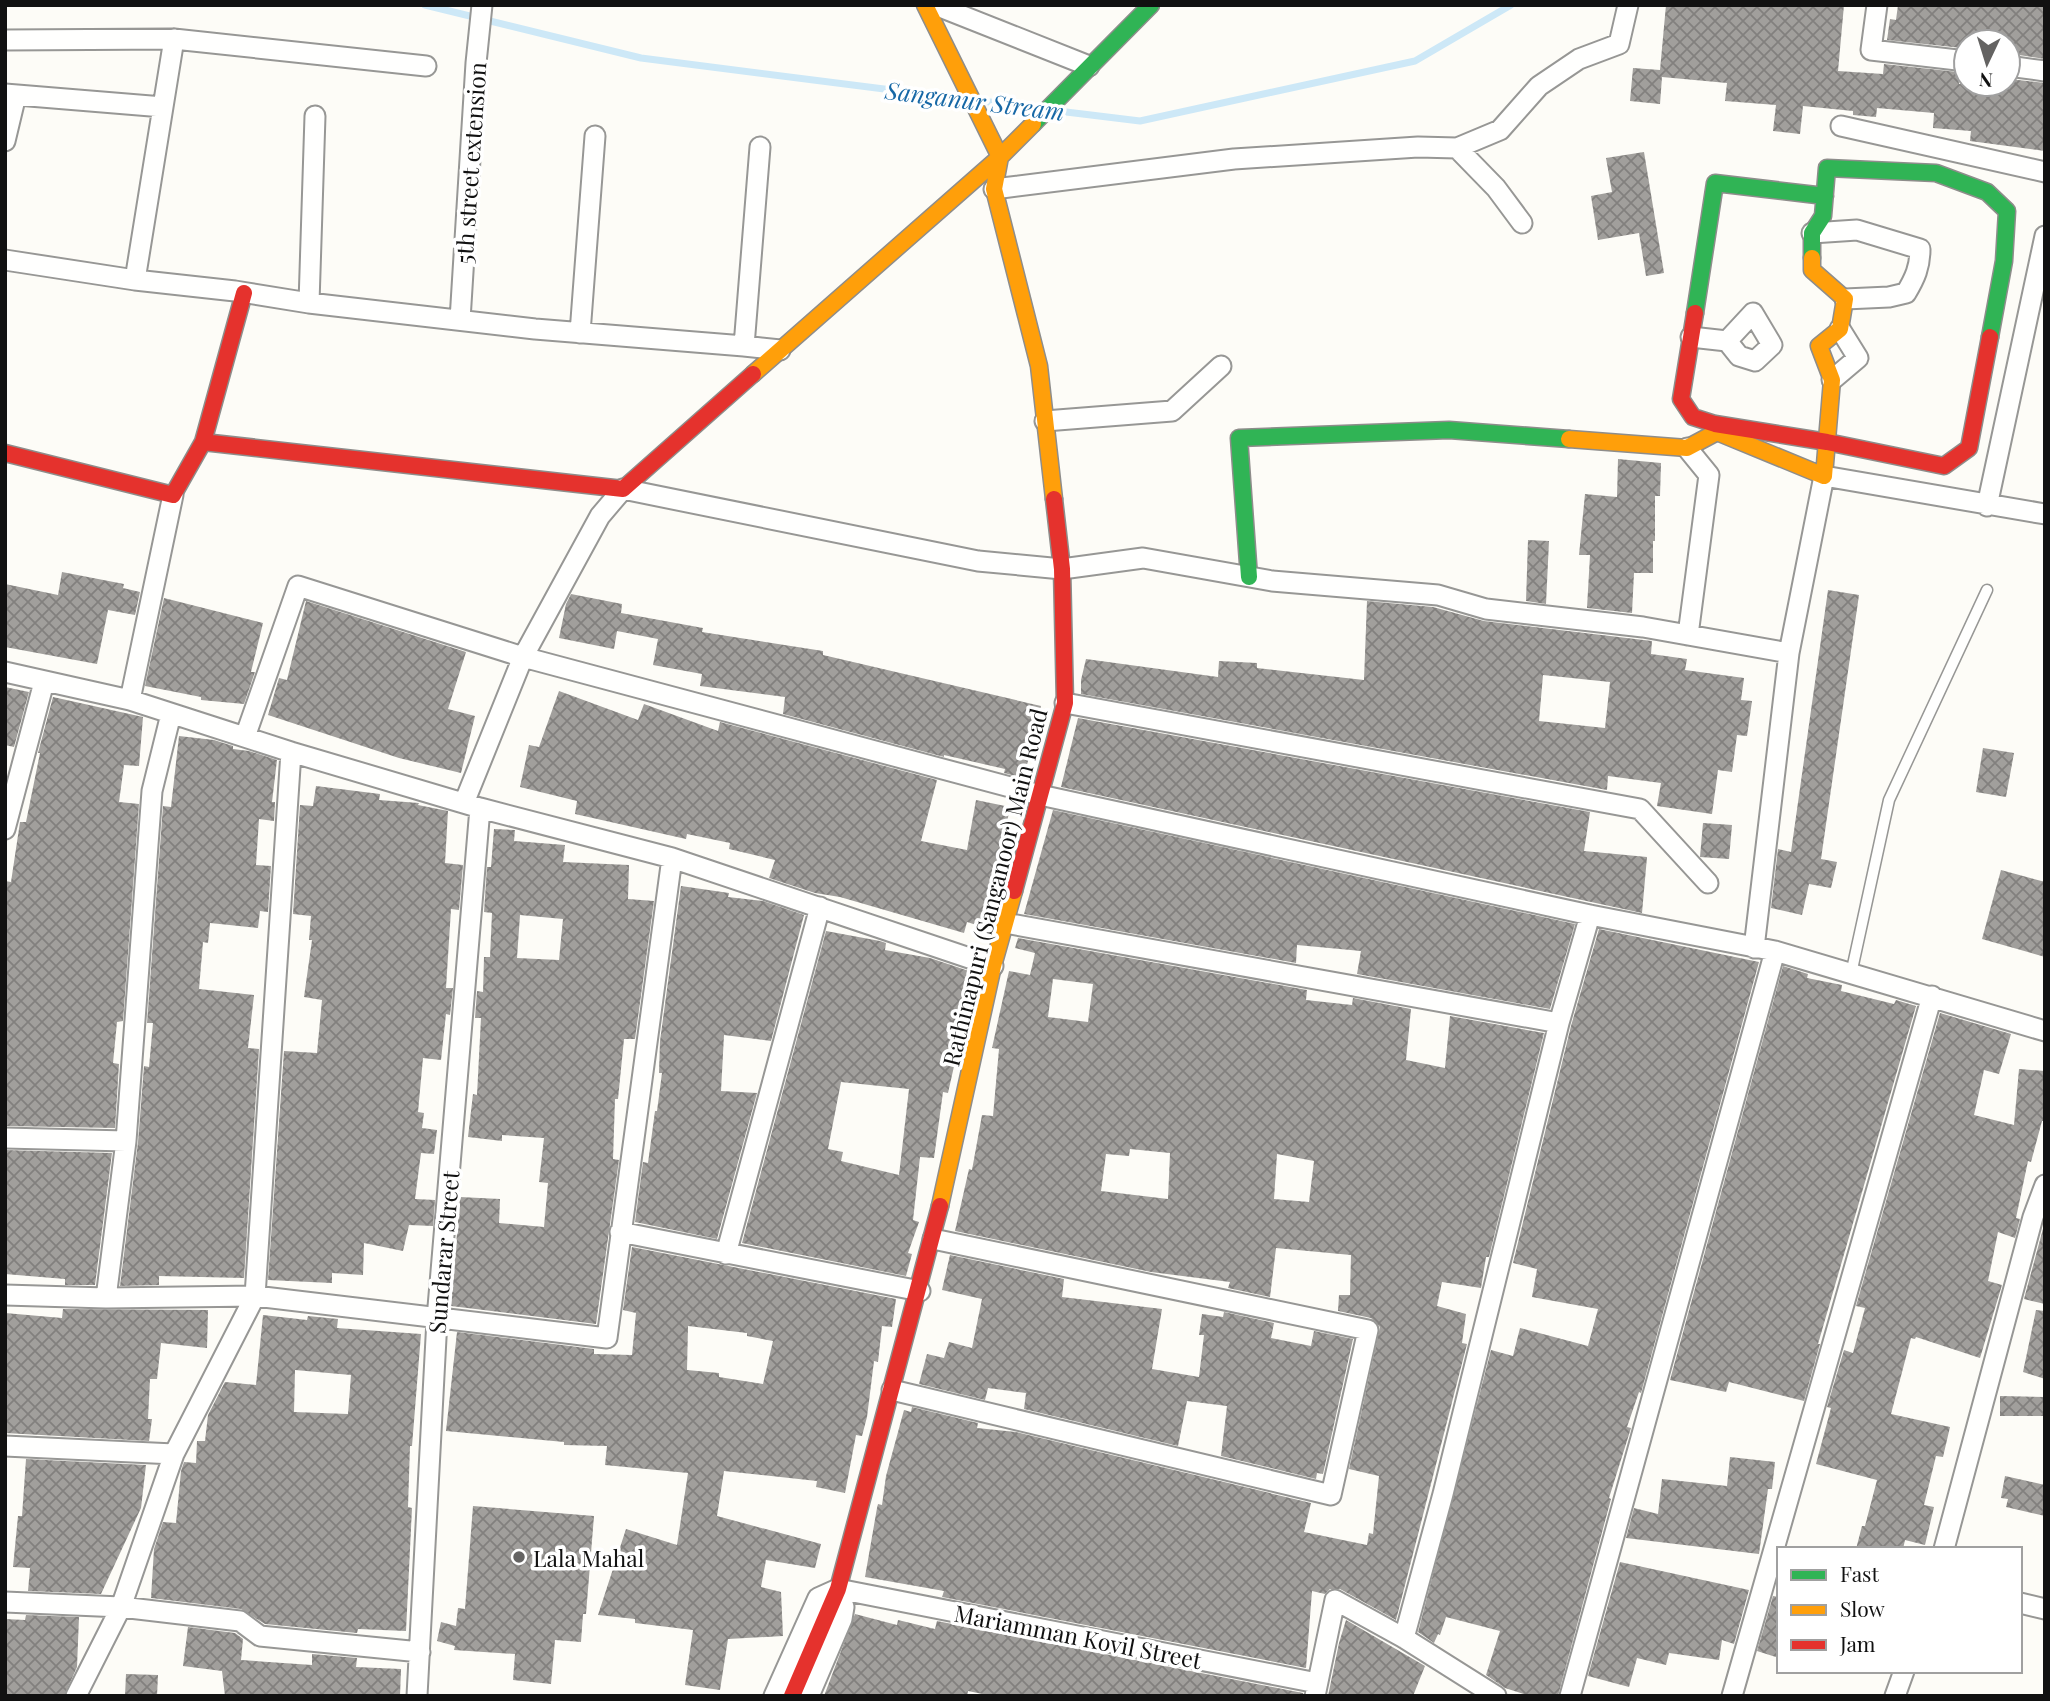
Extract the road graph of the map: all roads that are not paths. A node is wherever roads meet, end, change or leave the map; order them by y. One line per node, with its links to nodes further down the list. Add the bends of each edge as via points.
1 (482, 5): 34 (street, 5th street extension)
2 (925, 5): 22 (street)
3 (935, 5): 12 (street)
4 (1151, 5): 12 (street)
5 (1628, 5): 21 (street, via 1619,44 1579,60 1539,86 1500,130)
6 (1877, 5): 9 (street, via 1871,50)
7 (174, 39): 8 (street); 10 (street); 15 (street)
8 (5, 40)
9 (1952, 59)
10 (426, 66)
11 (2022, 68): 13 (street)
12 (1084, 71): 22 (street)
13 (2045, 71)
14 (10, 94): 15 (street); 19 (street)
15 (163, 107): 30 (street)
16 (315, 116): 33 (street)
17 (1841, 126): 23 (street)
18 (595, 136): 36 (street)
19 (5, 141)
20 (760, 148): 39 (street)
21 (1457, 148): 24 (street, via 1234,159); 26 (street)
22 (1000, 157): 24 (street, Rathinapuri (Sanganoor) Main Road); 40 (street)
23 (2045, 172)
24 (994, 189): 43 (street, Rathinapuri (Sanganoor) Main Road, via 1039,366)
25 (1825, 196): 27 (street, via 1823,216); 37 (street, via 1715,183); 45 (street, via 1827,168 1936,173 1987,192 2007,211 2004,261 1969,448 1944,466)
26 (1522, 223)
27 (1812, 233): 32 (street, via 1812,270); 32 (street, via 1857,230 1920,249 1920,264 1906,293)
28 (2045, 236): 51 (street)
29 (5, 260): 30 (street)
30 (135, 280): 31 (street)
31 (244, 293): 33 (street); 44 (street)
32 (1845, 299): 35 (street)
33 (309, 303): 34 (street)
34 (460, 320): 36 (street)
35 (1840, 329): 42 (street, via 1819,346); 42 (street, via 1858,358)
36 (580, 333): 39 (street)
37 (1691, 337): 38 (street); 45 (street, via 1681,399 1693,417)
38 (1727, 341)
39 (744, 346): 40 (street)
40 (780, 349): 49 (street)
41 (1221, 366): 43 (street, via 1172,411)
42 (1832, 380): 45 (street)
43 (1045, 421): 53 (street, Rathinapuri (Sanganoor) Main Road)
44 (203, 442): 49 (street); 50 (street)
45 (1827, 442): 48 (street)
46 (1687, 448): 48 (street, via 1717,432); 54 (street, via 1449,430 1239,438); 56 (street, via 1709,475)
47 (5, 453): 50 (street)
48 (1824, 476): 51 (street); 57 (street)
49 (623, 488): 53 (street, via 978,561); 58 (street, Sundarar Street, via 600,516)
50 (173, 495): 61 (street)
51 (1987, 506): 52 (street)
52 (2045, 514)
53 (1062, 569): 54 (street, via 1143,558); 62 (street, Rathinapuri (Sanganoor) Main Road)
54 (1249, 577): 56 (street, via 1438,595 1486,609)
55 (1987, 590): 77 (lane, via 1889,800)
56 (1688, 635): 57 (street)
57 (1789, 653): 74 (street)
58 (523, 657): 64 (street, via 298,586); 66 (street); 67 (street, Sundarar Street)
59 (5, 672): 60 (street)
60 (44, 682): 61 (street); 68 (street)
61 (130, 700): 63 (street)
62 (1065, 704): 66 (street, Rathinapuri (Sanganoor) Main Road); 70 (street, via 1640,809)
63 (171, 714): 64 (street); 82 (street, via 152,791)
64 (245, 737): 65 (street)
65 (291, 752): 67 (street); 89 (street)
66 (1040, 795): 72 (street); 73 (street, Rathinapuri (Sanganoor) Main Road)
67 (472, 806): 69 (street); 91 (street, Sundarar Street)
68 (5, 830)
69 (672, 858): 71 (street); 84 (street)
70 (1708, 883)
71 (820, 907): 76 (street); 86 (street)
72 (1590, 915): 74 (street); 79 (street)
73 (1005, 923): 76 (street, Rathinapuri (Sanganoor) Main Road); 79 (street)
74 (1754, 948): 75 (street)
75 (1775, 951): 77 (street); 111 (street)
76 (993, 966): 85 (street, Rathinapuri (Sanganoor) Main Road)
77 (1851, 974): 78 (street)
78 (1931, 996): 80 (street); 112 (street)
79 (1559, 1023): 101 (street)
80 (2045, 1031)
81 (5, 1138): 82 (street)
82 (125, 1141): 90 (street)
83 (2045, 1185): 95 (street)
84 (620, 1232): 86 (street); 91 (street, via 607,1338)
85 (933, 1239): 87 (street, Rathinapuri (Sanganoor) Main Road); 92 (street, via 1368,1330 1331,1495)
86 (726, 1254): 87 (street)
87 (920, 1291): 92 (street, Rathinapuri (Sanganoor) Main Road)
88 (5, 1295): 90 (street)
89 (256, 1296): 90 (street); 91 (street); 94 (street)
90 (106, 1298)
91 (437, 1319): 102 (street, Sundarar Street)
92 (892, 1390): 96 (street, Rathinapuri (Sanganoor) Main Road)
93 (5, 1446): 94 (street)
94 (174, 1454): 99 (street)
95 (1945, 1547)
96 (838, 1589): 104 (street, Mariamman Kovil Street); 107 (street, via 818,1598); 108 (street, Rathinapuri (Sanganoor) Main Road); 109 (street, via 844,1607 842,1619)
97 (5, 1602): 99 (street)
98 (2022, 1603): 100 (street)
99 (121, 1607): 102 (street, via 240,1621 260,1636); 105 (street)
100 (2045, 1609)
101 (1404, 1638): 104 (street, via 1335,1600); 110 (street)
102 (420, 1652): 106 (street, Sundarar Street)
103 (1903, 1673): 113 (street)
104 (1316, 1689)
105 (76, 1696)
106 (417, 1696)
107 (774, 1696)
108 (792, 1696)
109 (809, 1696)
110 (1496, 1696)
111 (1570, 1696)
112 (1732, 1696)
113 (1895, 1696)

